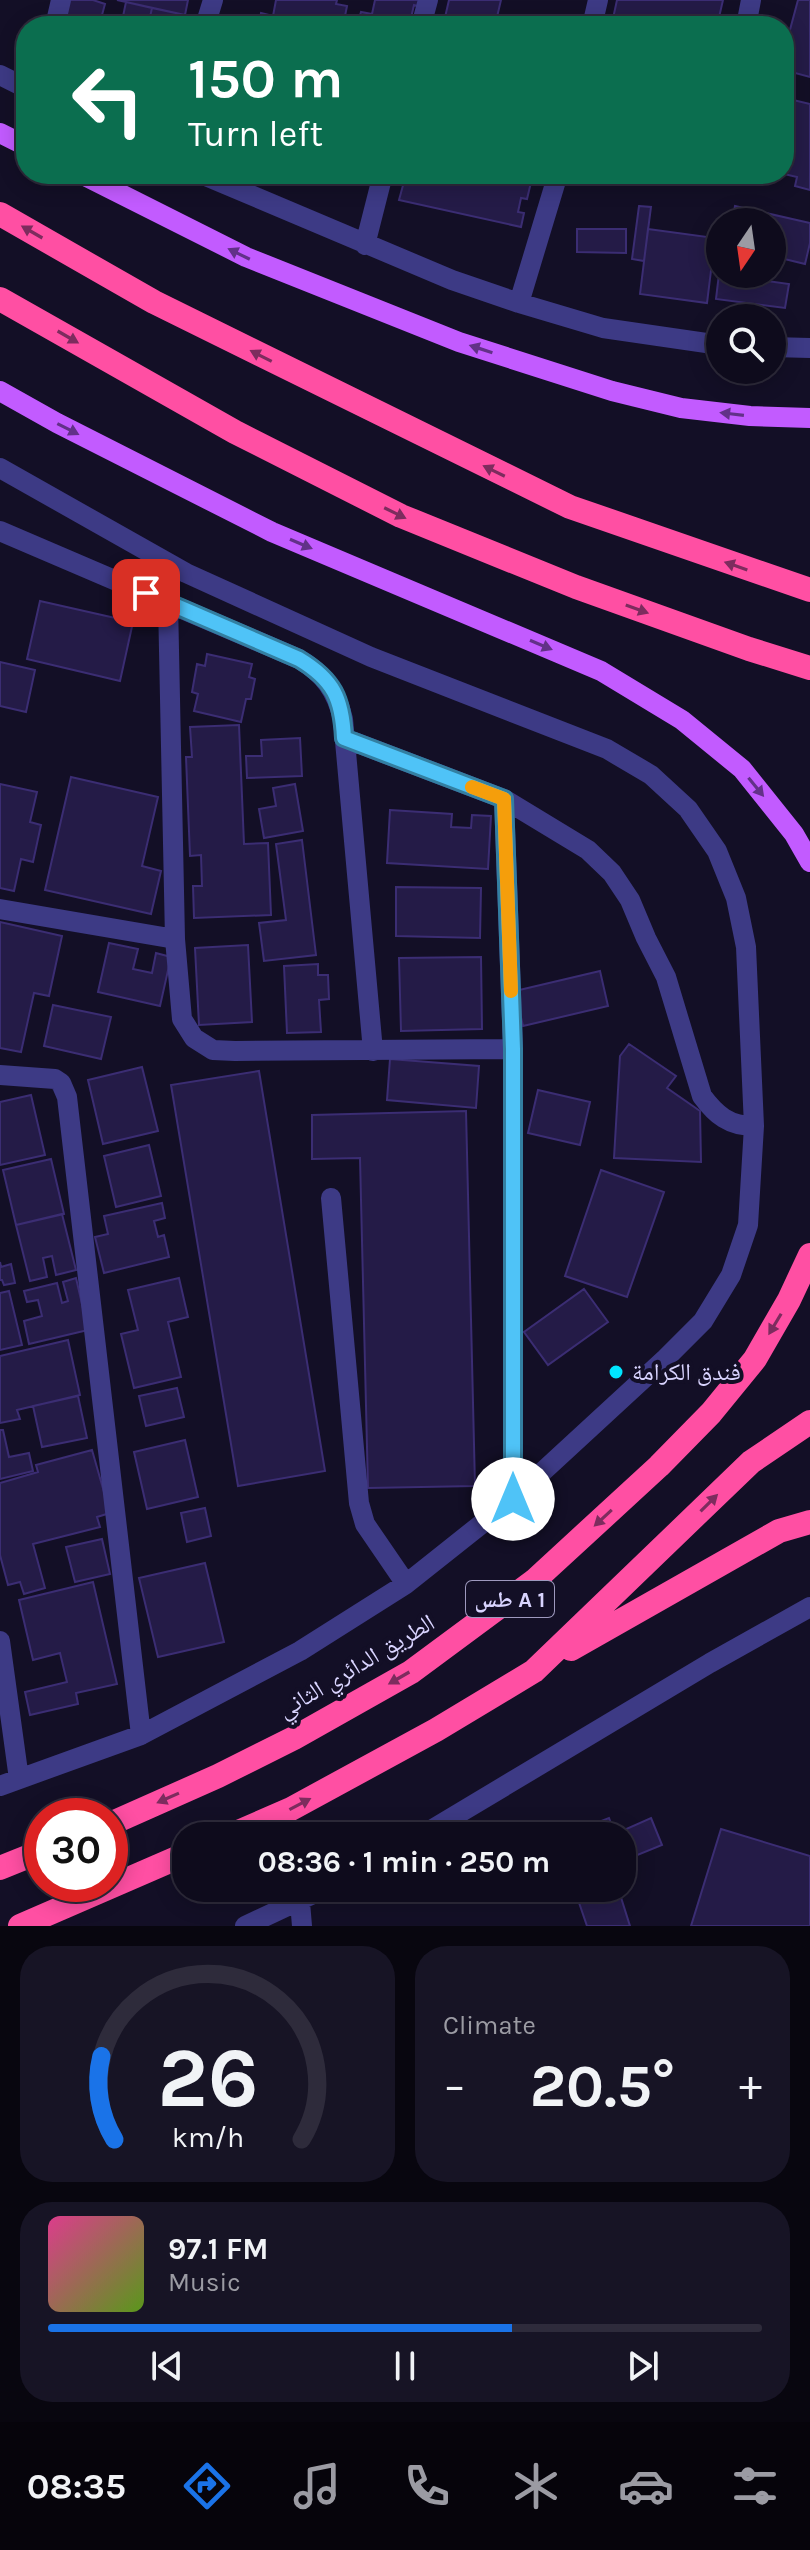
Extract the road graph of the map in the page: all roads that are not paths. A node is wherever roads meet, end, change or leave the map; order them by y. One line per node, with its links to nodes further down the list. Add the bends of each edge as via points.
1 (101, 184): 13 (main road, one-way to 1, via 681,408 459,342 246,257)
2 (224, 184): 6 (street)
3 (380, 184): 6 (street)
4 (555, 184): 8 (street)
5 (0, 214): 16 (highway, one-way to 5, via 570,507 154,302)
6 (365, 245): 8 (street)
7 (0, 299): 18 (highway, one-way to 18, via 235,432 401,516 576,587)
8 (519, 303): 9 (street, via 603,328)
9 (706, 343)
10 (786, 347): 11 (street)
11 (810, 348)
12 (0, 391): 21 (main road, one-way to 21, via 272,532 601,671 682,720 742,769)
13 (810, 418)
14 (0, 468): 27 (street, via 186,573 371,657 607,749 651,775 688,809 717,851 736,898 746,947)
15 (0, 531): 17 (street)
16 (810, 590)
17 (168, 602): 19 (street, via 316,669 338,700); 23 (street)
18 (810, 668)
19 (344, 738): 20 (street); 25 (street)
20 (504, 799): 24 (street); 27 (street, via 588,850 612,873 666,977 702,1096 724,1120)
21 (810, 862)
22 (0, 909): 23 (street)
23 (175, 939): 25 (street, via 182,1019 194,1038 213,1050)
24 (513, 1049): 25 (street); 31 (street)
25 (373, 1051)
26 (0, 1075): 37 (street, via 55,1079 67,1097)
27 (754, 1126): 31 (street, via 748,1225 731,1275 703,1321)
28 (331, 1198): 33 (street, via 359,1503 365,1524)
29 (810, 1255): 39 (highway, الطريق الدائري الثاني / طس A 1, one-way to 39, via 755,1359 711,1413 534,1581 411,1672 281,1744)
30 (810, 1422): 36 (highway, طس A 1, one-way to 30, via 751,1462)
31 (513, 1499): 33 (street)
32 (810, 1522): 36 (highway, via 779,1531)
33 (406, 1584): 37 (street, via 300,1651)
34 (810, 1607): 41 (street)
35 (0, 1641): 38 (street)
36 (534, 1671): 40 (highway, طس A 1, one-way to 36, via 436,1730)
37 (141, 1735): 38 (street)
38 (10, 1783)
39 (128, 1816)
40 (261, 1822)
41 (444, 1822)
42 (24, 1858): 44 (highway)
43 (172, 1860): 46 (highway)
44 (0, 1868)
45 (300, 1902): 47 (street); 48 (street)
46 (20, 1926)
47 (245, 1926)
48 (302, 1926)

